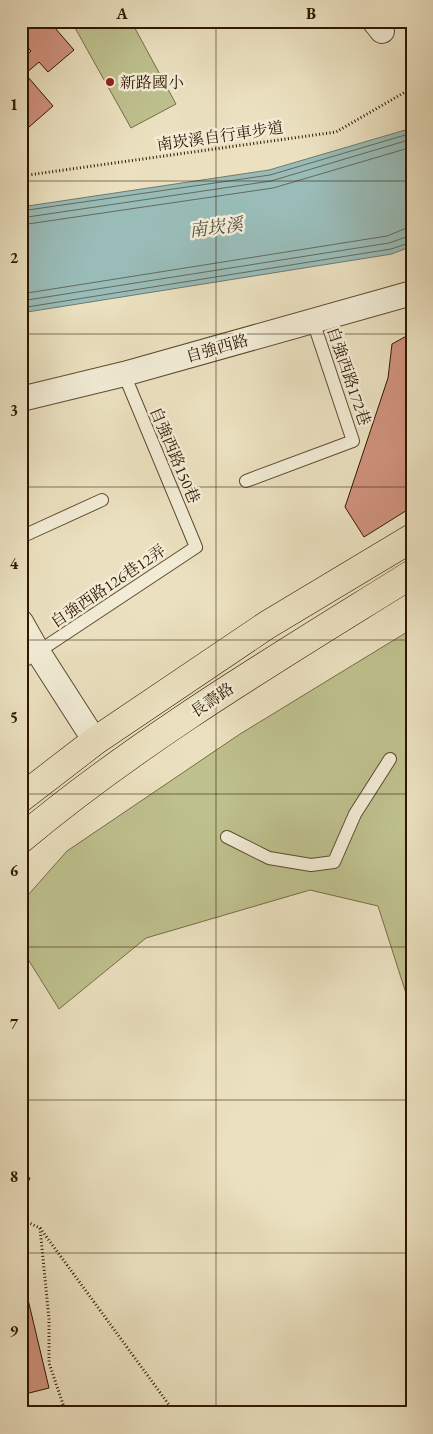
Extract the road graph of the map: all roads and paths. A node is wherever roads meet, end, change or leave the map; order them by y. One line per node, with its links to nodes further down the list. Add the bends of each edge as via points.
1 (412, 88): 2 (path, 南崁溪自行車步道, via 336,132)
2 (21, 176)
3 (412, 293): 4 (street, 自強西路)
4 (313, 322): 5 (street, 自強西路); 7 (lane, 自強西路172巷, via 353,441)
5 (124, 374): 6 (street, 自強西路); 11 (lane, 自強西路150巷)
6 (21, 399)
7 (246, 481)
8 (102, 500): 9 (lane)
9 (21, 537)
10 (412, 538): 15 (main road, 長壽路, via 267,625)
11 (196, 547): 14 (lane, 自強西路126巷12弄)
12 (412, 574): 19 (main road, 長壽路, via 213,698 93,783)
13 (21, 622): 14 (street)
14 (30, 657): 15 (street)
15 (96, 741): 17 (main road, 長壽路)
16 (390, 759): 18 (lane, via 355,814 334,862 311,865 269,858)
17 (21, 798)
18 (227, 837)
19 (21, 839)
20 (21, 1219): 21 (path)
21 (40, 1228): 24 (path, via 49,1319 49,1363); 25 (path)
22 (21, 1409): 23 (path)
23 (30, 1413)
24 (66, 1413)
25 (175, 1413)

